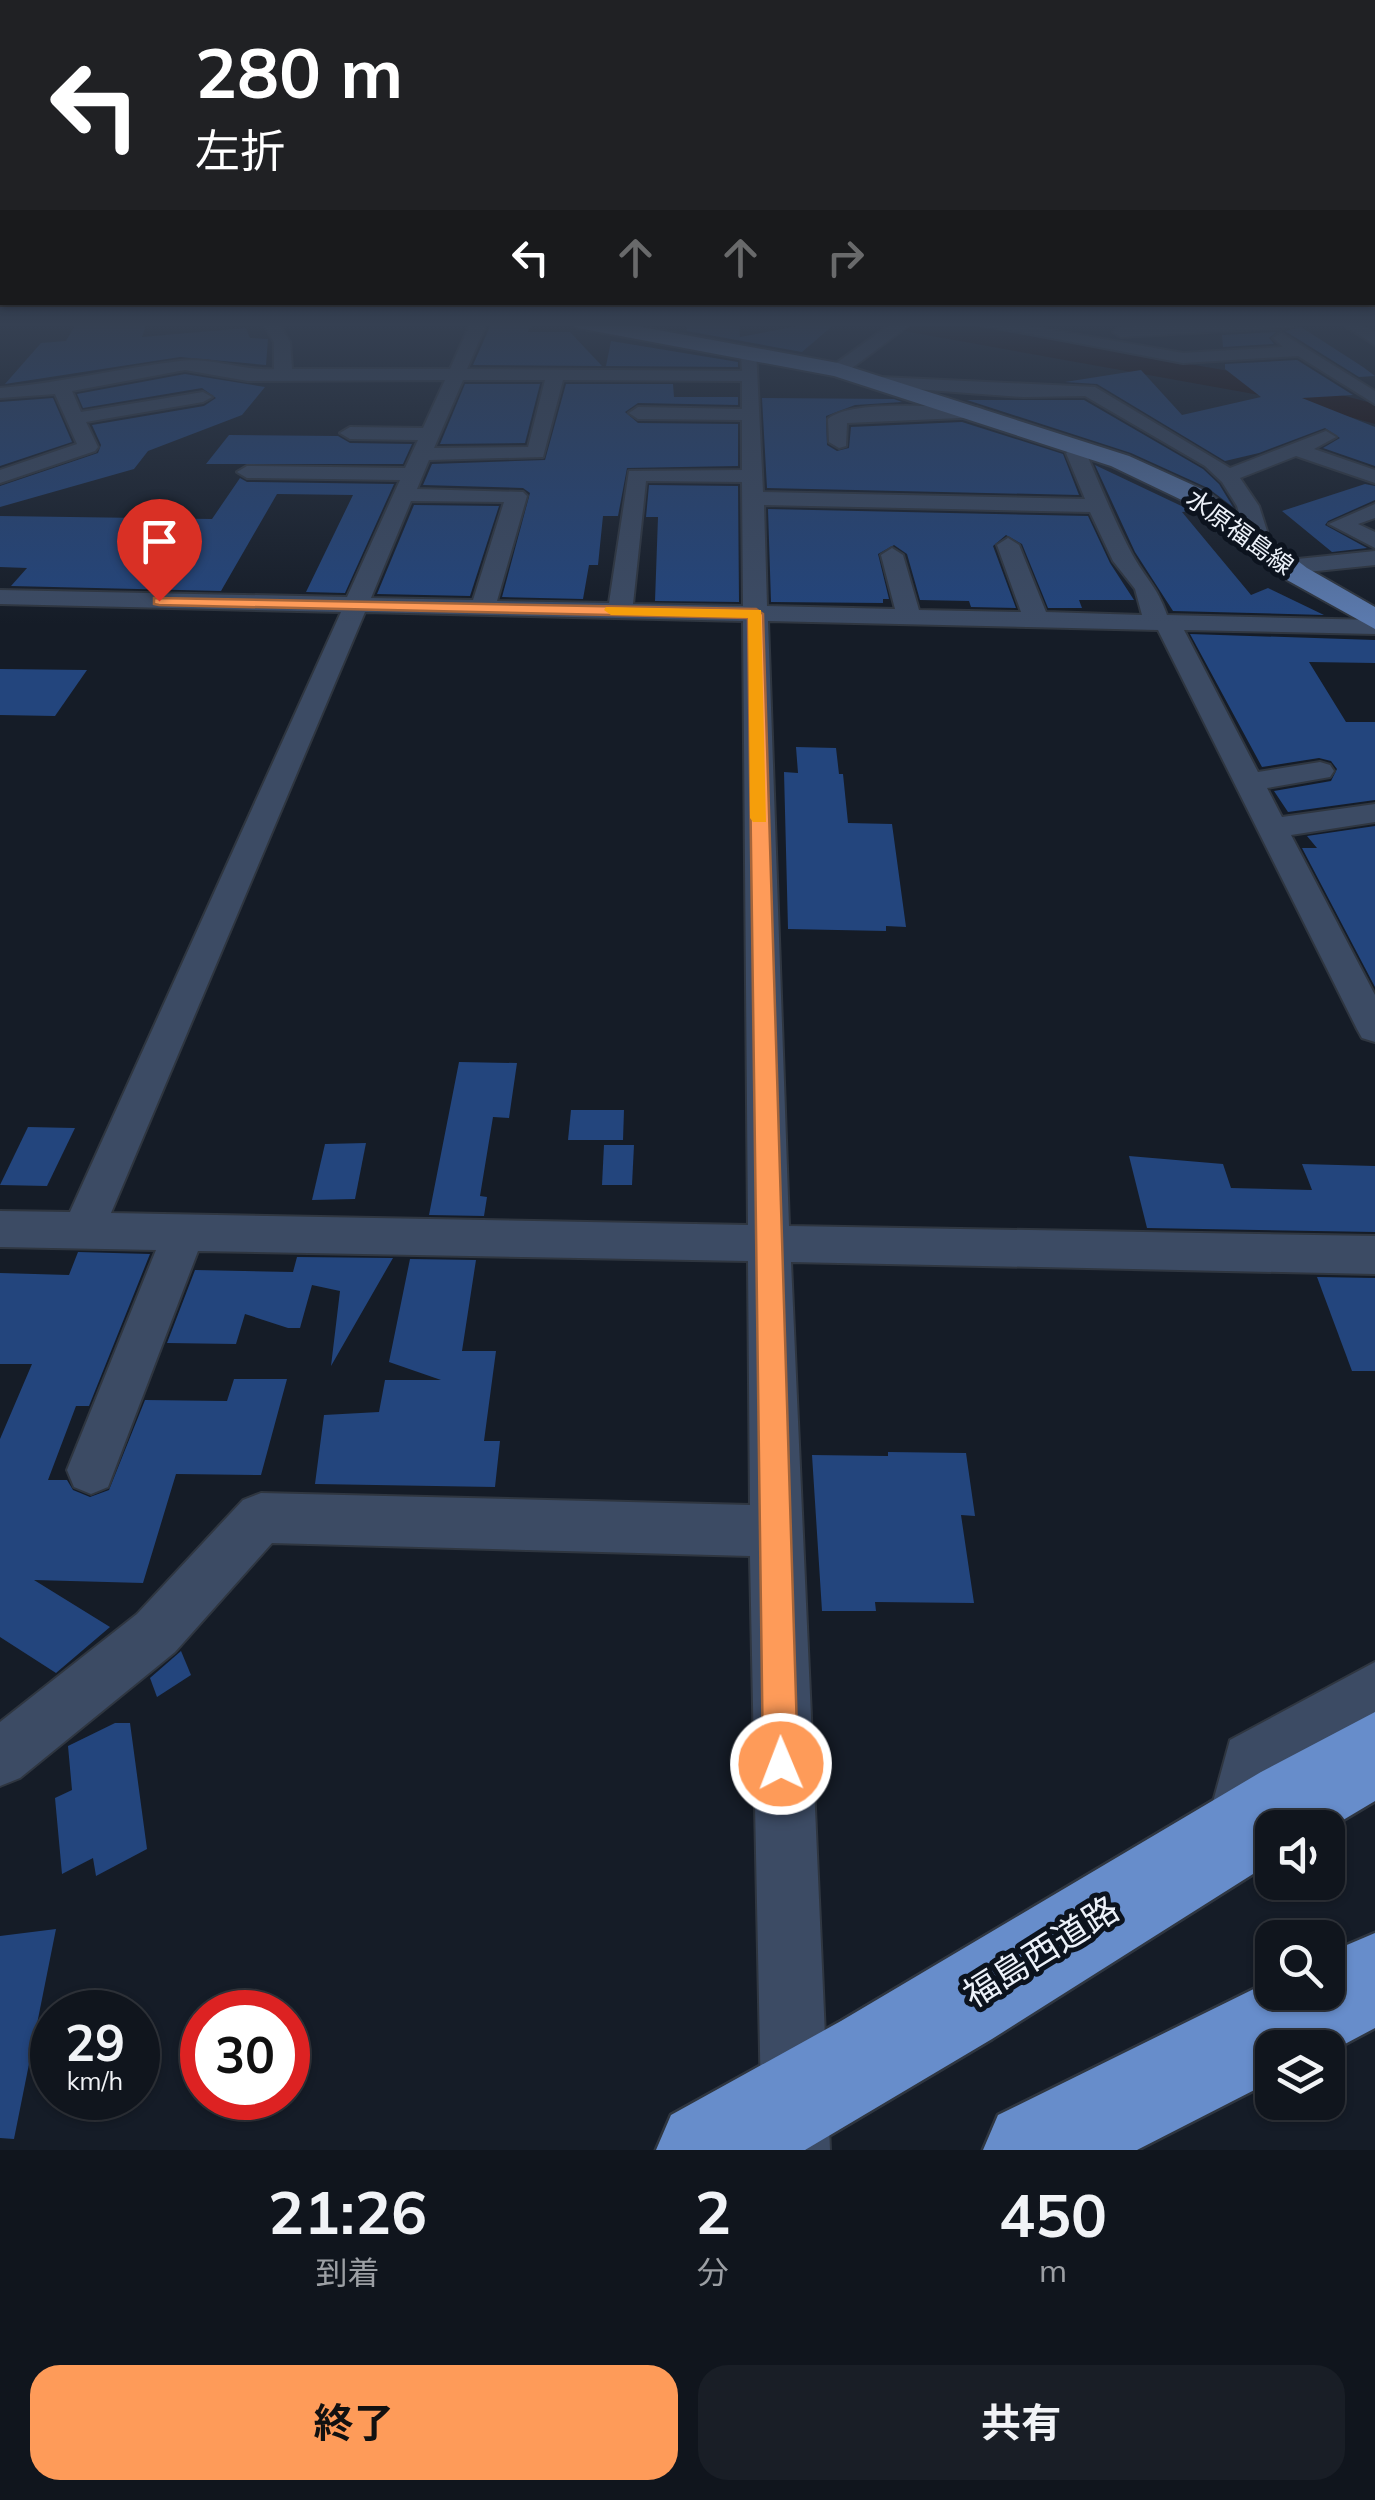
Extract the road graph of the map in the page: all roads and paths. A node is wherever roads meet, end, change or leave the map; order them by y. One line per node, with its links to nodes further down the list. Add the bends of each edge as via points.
1 (78, 422): 18 (street, via 88,447)
2 (436, 422): 13 (street)
3 (544, 422): 13 (street, via 536,452)
4 (751, 422): 14 (street)
5 (837, 422): 10 (street)
6 (1005, 422): 11 (main road, 水原福島線)
7 (1143, 422): 16 (street)
8 (350, 434): 13 (street)
9 (1326, 437): 12 (street)
10 (839, 442)
11 (1083, 448): 19 (street, via 1076,453); 21 (main road, 水原福島線, via 1197,497)
12 (1295, 449): 16 (street); 17 (street)
13 (418, 464): 15 (street); 28 (street); 29 (street, via 514,486)
14 (748, 470): 19 (street); 30 (street, via 636,475); 31 (street)
15 (247, 472)
16 (1227, 476): 21 (street, via 1248,506 1256,531)
17 (1375, 476)
18 (0, 477)
19 (1098, 506): 34 (street)
20 (1375, 510): 22 (street, via 1340,524)
21 (1249, 536): 26 (main road, 水原福島線)
22 (1375, 540)
23 (1008, 546): 33 (street)
24 (892, 555): 32 (street)
25 (1375, 558): 26 (street)
26 (1288, 567): 35 (main road, 水原福島線)
27 (0, 598): 28 (street)
28 (358, 605): 29 (street); 42 (street)
29 (484, 608): 30 (street)
30 (620, 610): 31 (street)
31 (756, 614): 32 (street); 44 (street)
32 (908, 617): 33 (street)
33 (1036, 620): 34 (street)
34 (1162, 622): 35 (street); 37 (street)
35 (1375, 623)
36 (1320, 771): 37 (street)
37 (1249, 782): 39 (street)
38 (1375, 814): 39 (street)
39 (1272, 828): 40 (street)
40 (1375, 1029)
41 (0, 1228): 42 (street)
42 (83, 1231): 43 (street)
43 (184, 1233): 44 (street); 46 (street)
44 (768, 1244): 45 (street); 47 (street)
45 (1375, 1256)
46 (91, 1470)
47 (775, 1531): 50 (street, via 261,1518 156,1633); 53 (street)
48 (1375, 1689): 51 (street, via 1250,1760)
49 (1375, 1754): 51 (highway, 福島西道路)
50 (0, 1758)
51 (1234, 1833): 53 (highway, 福島西道路)
52 (1375, 1978): 55 (highway)
53 (796, 2126): 54 (highway, 福島西道路)
54 (706, 2150)
55 (1033, 2150)

